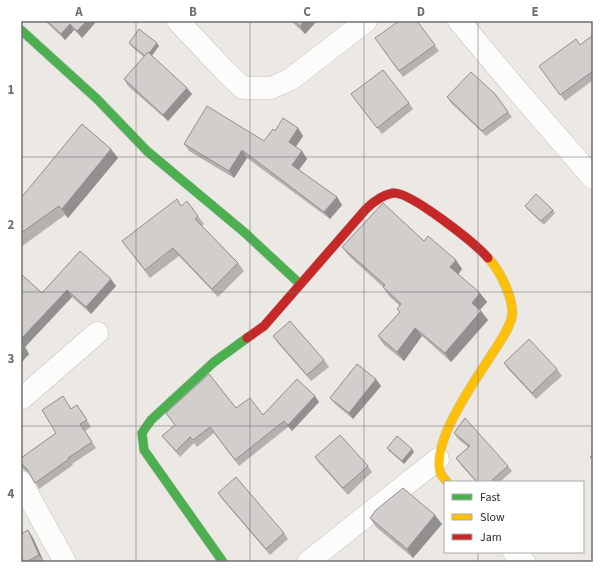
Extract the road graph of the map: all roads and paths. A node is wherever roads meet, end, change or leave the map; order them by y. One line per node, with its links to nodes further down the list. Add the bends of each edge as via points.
1 (178, 21): 2 (street, via 242,88 271,88 291,79)
2 (366, 21)
3 (460, 21): 5 (street)
4 (21, 30): 6 (street, via 97,99 147,151 244,232)
5 (593, 178)
6 (300, 284): 9 (street, via 374,200 393,193 404,195 446,222 491,261 504,284 512,315 506,332 456,413 442,441); 14 (street, via 264,326 214,362 151,420 142,433 144,450)
7 (97, 333): 8 (street)
8 (21, 399)
9 (438, 460): 10 (street, via 440,473); 15 (street)
10 (446, 481)
11 (21, 482): 13 (street)
12 (515, 553): 16 (street)
13 (65, 562)
14 (223, 562)
15 (308, 562)
16 (524, 562)

